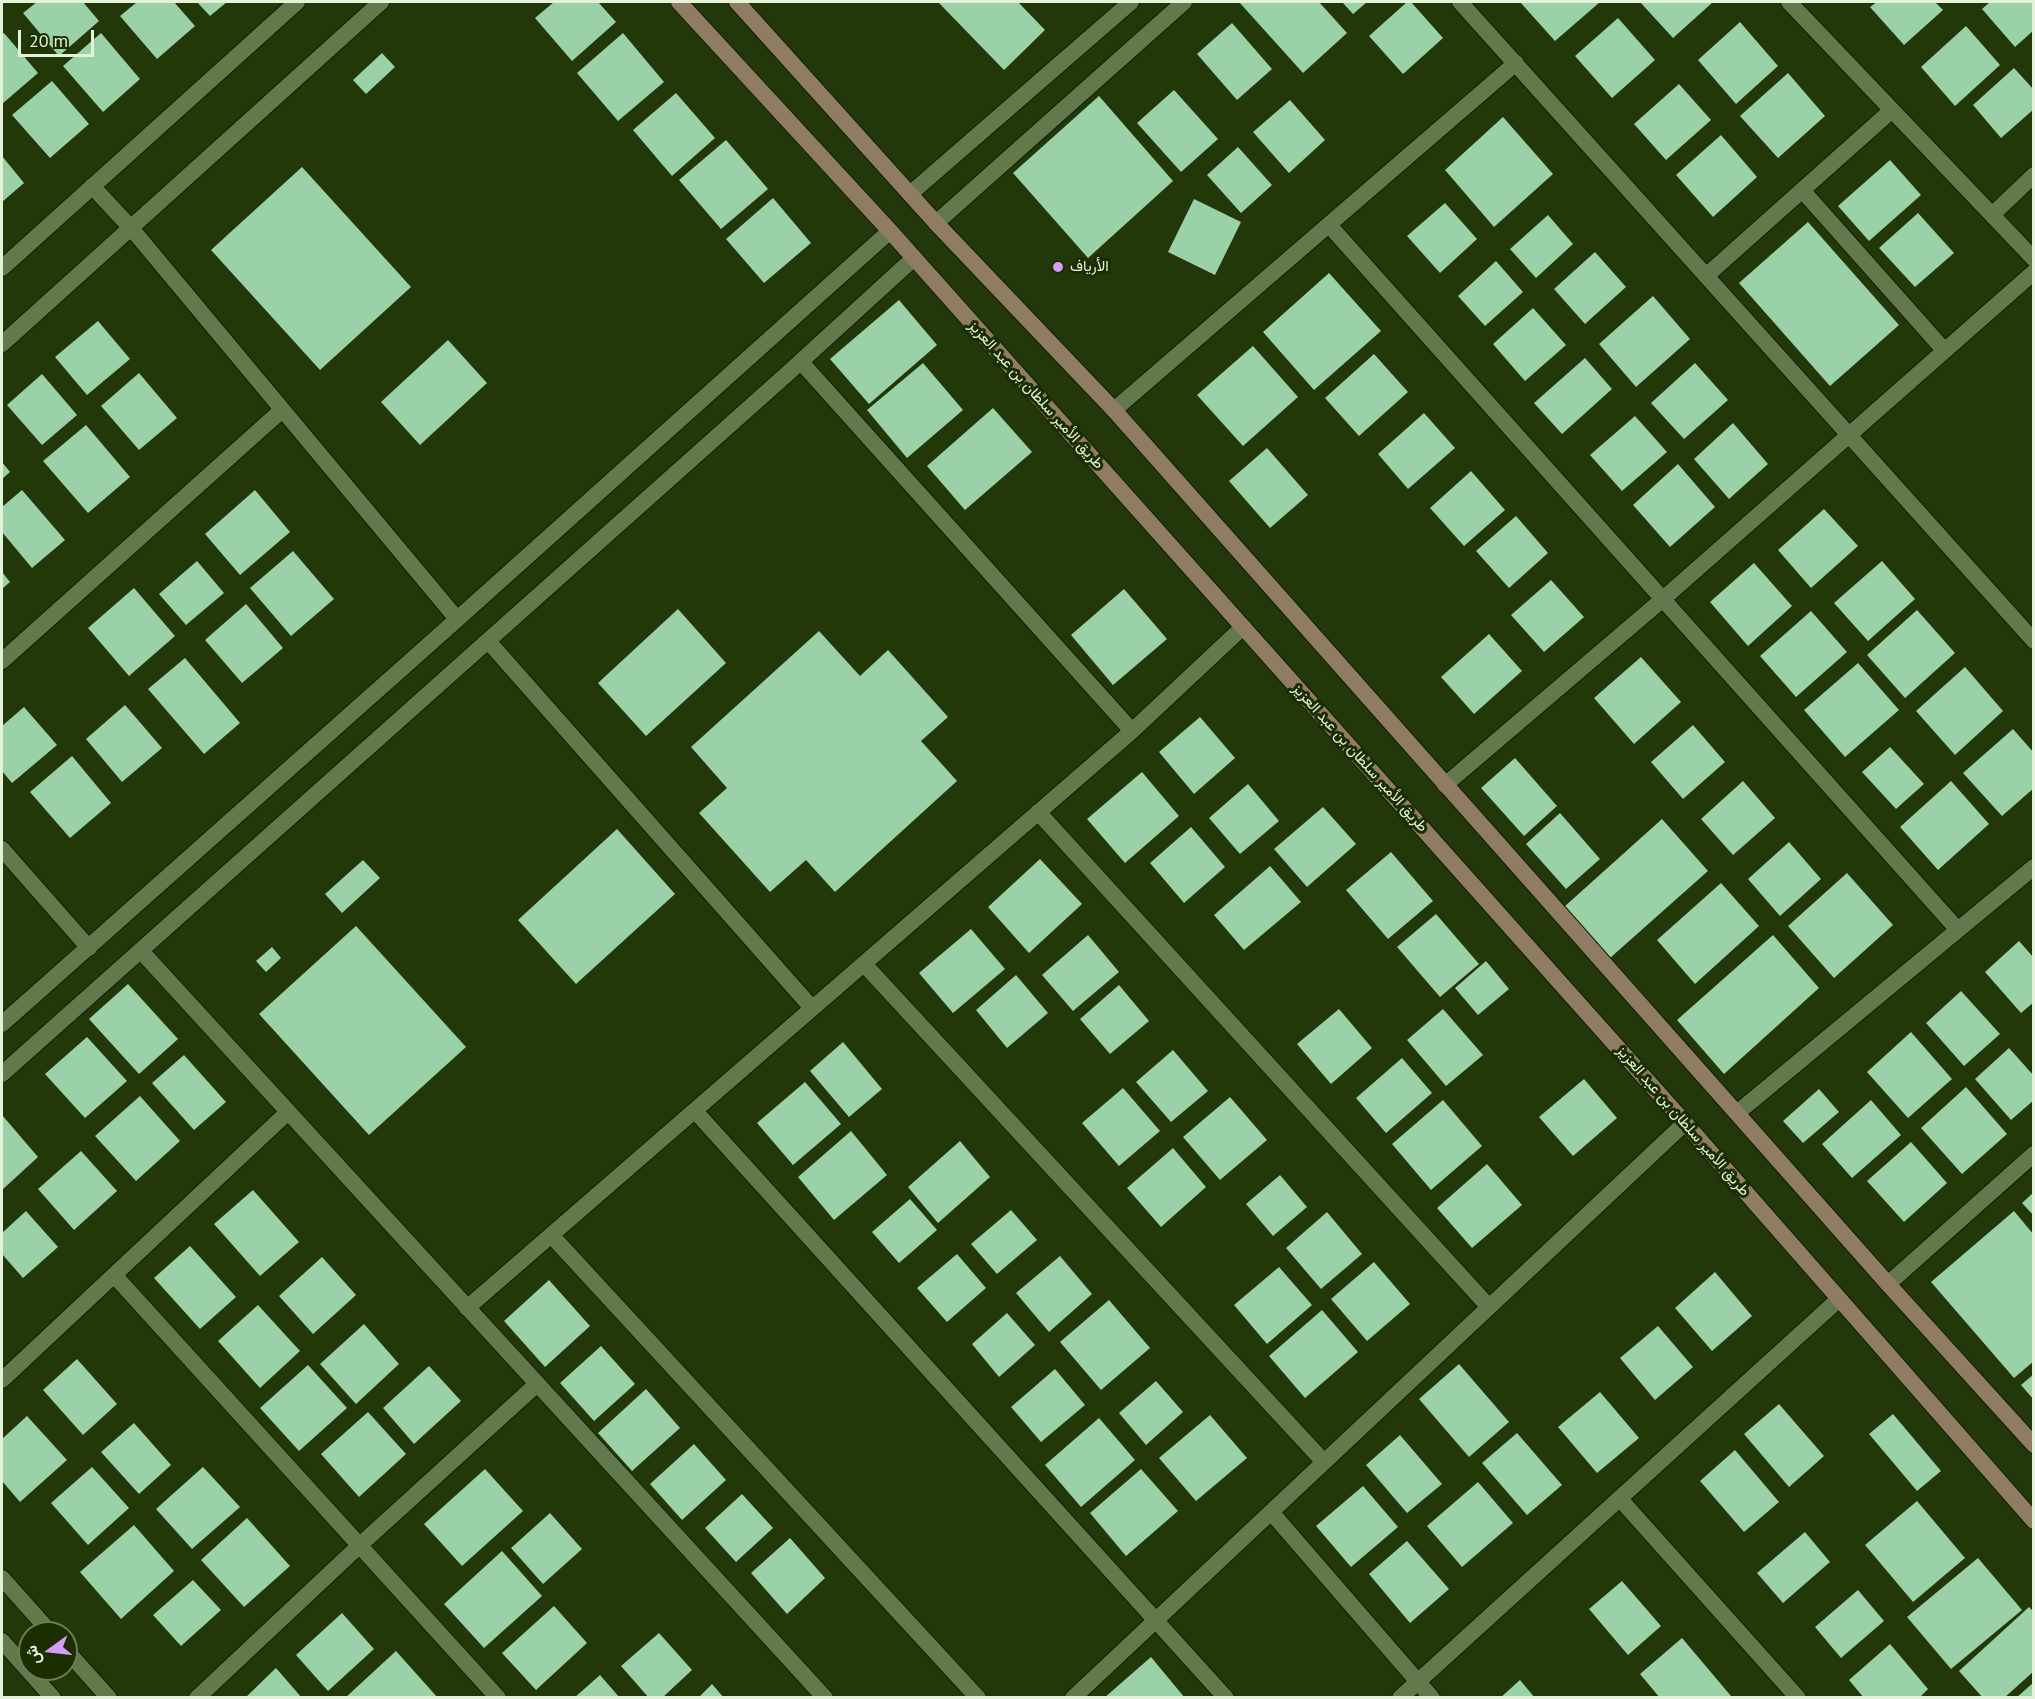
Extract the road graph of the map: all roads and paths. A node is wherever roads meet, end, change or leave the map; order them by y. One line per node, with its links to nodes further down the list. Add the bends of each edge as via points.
1 (297, 2): 12 (street)
2 (381, 2): 18 (street)
3 (679, 2): 19 (main road, طريق الأمير سلطان بن عبد العزيز)
4 (737, 2): 14 (main road)
5 (1131, 2): 14 (street)
6 (1184, 2): 16 (street)
7 (1460, 2): 9 (street)
8 (1789, 2): 10 (street)
9 (1516, 63): 17 (street); 24 (street)
10 (1892, 110): 13 (street); 15 (street)
11 (2034, 175): 15 (street)
12 (92, 186): 18 (street); 22 (street)
13 (1802, 190): 24 (street); 26 (street)
14 (910, 194): 16 (main road)
15 (1992, 215): 21 (street)
16 (936, 223): 29 (main road)
17 (1329, 225): 29 (street); 31 (street)
18 (130, 228): 25 (street); 28 (street)
19 (890, 231): 20 (main road, طريق الأمير سلطان بن عبد العزيز); 32 (street)
20 (914, 258): 27 (street); 33 (main road, طريق الأمير سلطان بن عبد العزيز)
21 (2034, 259)
22 (2, 268)
23 (2034, 272): 26 (street)
24 (1706, 276): 30 (street)
25 (2, 344)
26 (1944, 350): 30 (street)
27 (801, 362): 34 (street); 37 (street)
28 (282, 410): 32 (street); 36 (street)
29 (1114, 410): 38 (main road)
30 (1848, 434): 31 (street); 35 (street)
31 (1663, 599): 38 (street); 42 (street)
32 (457, 619): 43 (street)
33 (1243, 627): 37 (street); 52 (main road, طريق الأمير سلطان بن عبد العزيز)
34 (488, 641): 44 (street); 46 (street)
35 (2034, 641)
36 (2, 661)
37 (1132, 731): 39 (street)
38 (1445, 785): 51 (main road)
39 (1038, 813): 45 (street); 58 (street)
40 (2, 849): 43 (street)
41 (2034, 867): 42 (street)
42 (1958, 930): 51 (street)
43 (89, 948): 47 (street)
44 (141, 951): 48 (street); 50 (street)
45 (864, 964): 46 (street); 63 (street)
46 (812, 1008): 49 (street)
47 (2, 1024)
48 (2, 1074)
49 (695, 1111): 54 (street); 70 (street)
50 (288, 1112): 55 (street); 59 (street)
51 (1737, 1113): 56 (main road)
52 (1685, 1123): 57 (main road, طريق الأمير سلطان بن عبد العزيز); 58 (street)
53 (2034, 1154): 56 (street)
54 (551, 1235): 59 (street); 80 (street)
55 (114, 1275): 60 (street); 67 (street)
56 (1888, 1284): 62 (main road)
57 (1839, 1299): 64 (street); 66 (main road, طريق الأمير سلطان بن عبد العزيز)
58 (1489, 1307): 63 (street)
59 (467, 1308): 61 (street)
60 (2, 1380)
61 (537, 1384): 67 (street); 79 (street)
62 (2034, 1445)
63 (1324, 1462): 65 (street)
64 (1620, 1499): 73 (street); 74 (street)
65 (1271, 1512): 70 (street); 73 (street)
66 (2034, 1521)
67 (360, 1545): 77 (street); 78 (street)
68 (2, 1578): 69 (street)
69 (40, 1621)
70 (1155, 1621): 81 (street); 82 (street)
71 (2, 1641): 75 (street)
72 (78, 1663): 76 (street)
73 (1418, 1681): 83 (street); 84 (street)
74 (1792, 1695)
75 (53, 1698)
76 (109, 1698)
77 (197, 1698)
78 (498, 1698)
79 (825, 1698)
80 (978, 1698)
81 (1073, 1698)
82 (1226, 1698)
83 (1400, 1698)
84 (1432, 1698)

